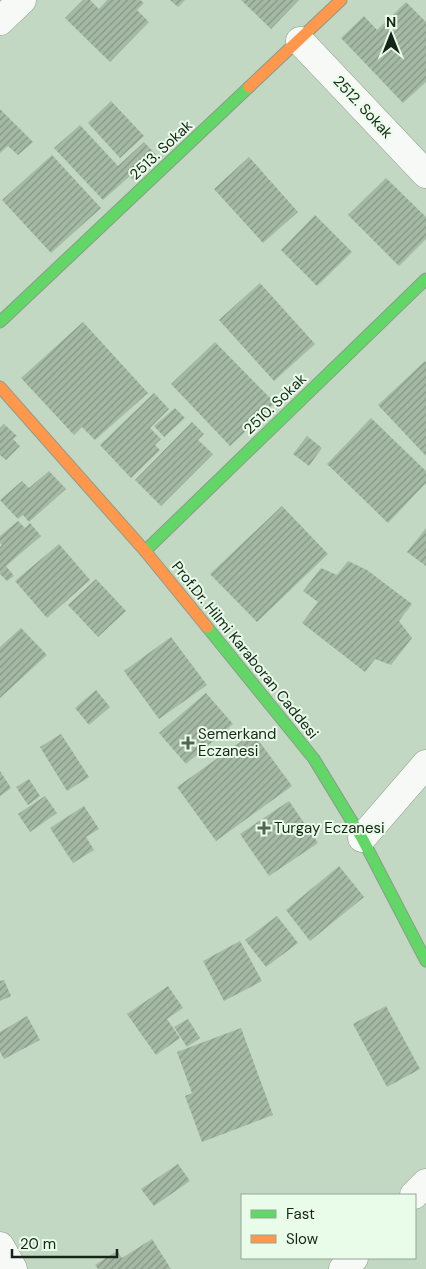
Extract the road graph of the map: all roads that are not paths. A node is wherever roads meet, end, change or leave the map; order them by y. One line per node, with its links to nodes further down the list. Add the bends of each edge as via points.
1 (22, 0): 3 (street)
2 (342, 0): 4 (street, 2513. Sokak)
3 (0, 21)
4 (300, 41): 5 (street, 2512. Sokak); 7 (street, 2513. Sokak)
5 (426, 174)
6 (426, 279): 9 (street, 2510. Sokak)
7 (0, 322)
8 (0, 387): 9 (street, Prof.Dr. Hilmi Karaboran Caddesi)
9 (145, 551): 11 (street, Prof.Dr. Hilmi Karaboran Caddesi, via 314,759)
10 (426, 764): 11 (street)
11 (362, 838): 12 (street, Prof.Dr. Hilmi Karaboran Caddesi)
12 (426, 961)
13 (426, 1183): 14 (street)
14 (415, 1194)
15 (0, 1246): 17 (street)
16 (353, 1259): 18 (street)
17 (13, 1269)
18 (343, 1269)

